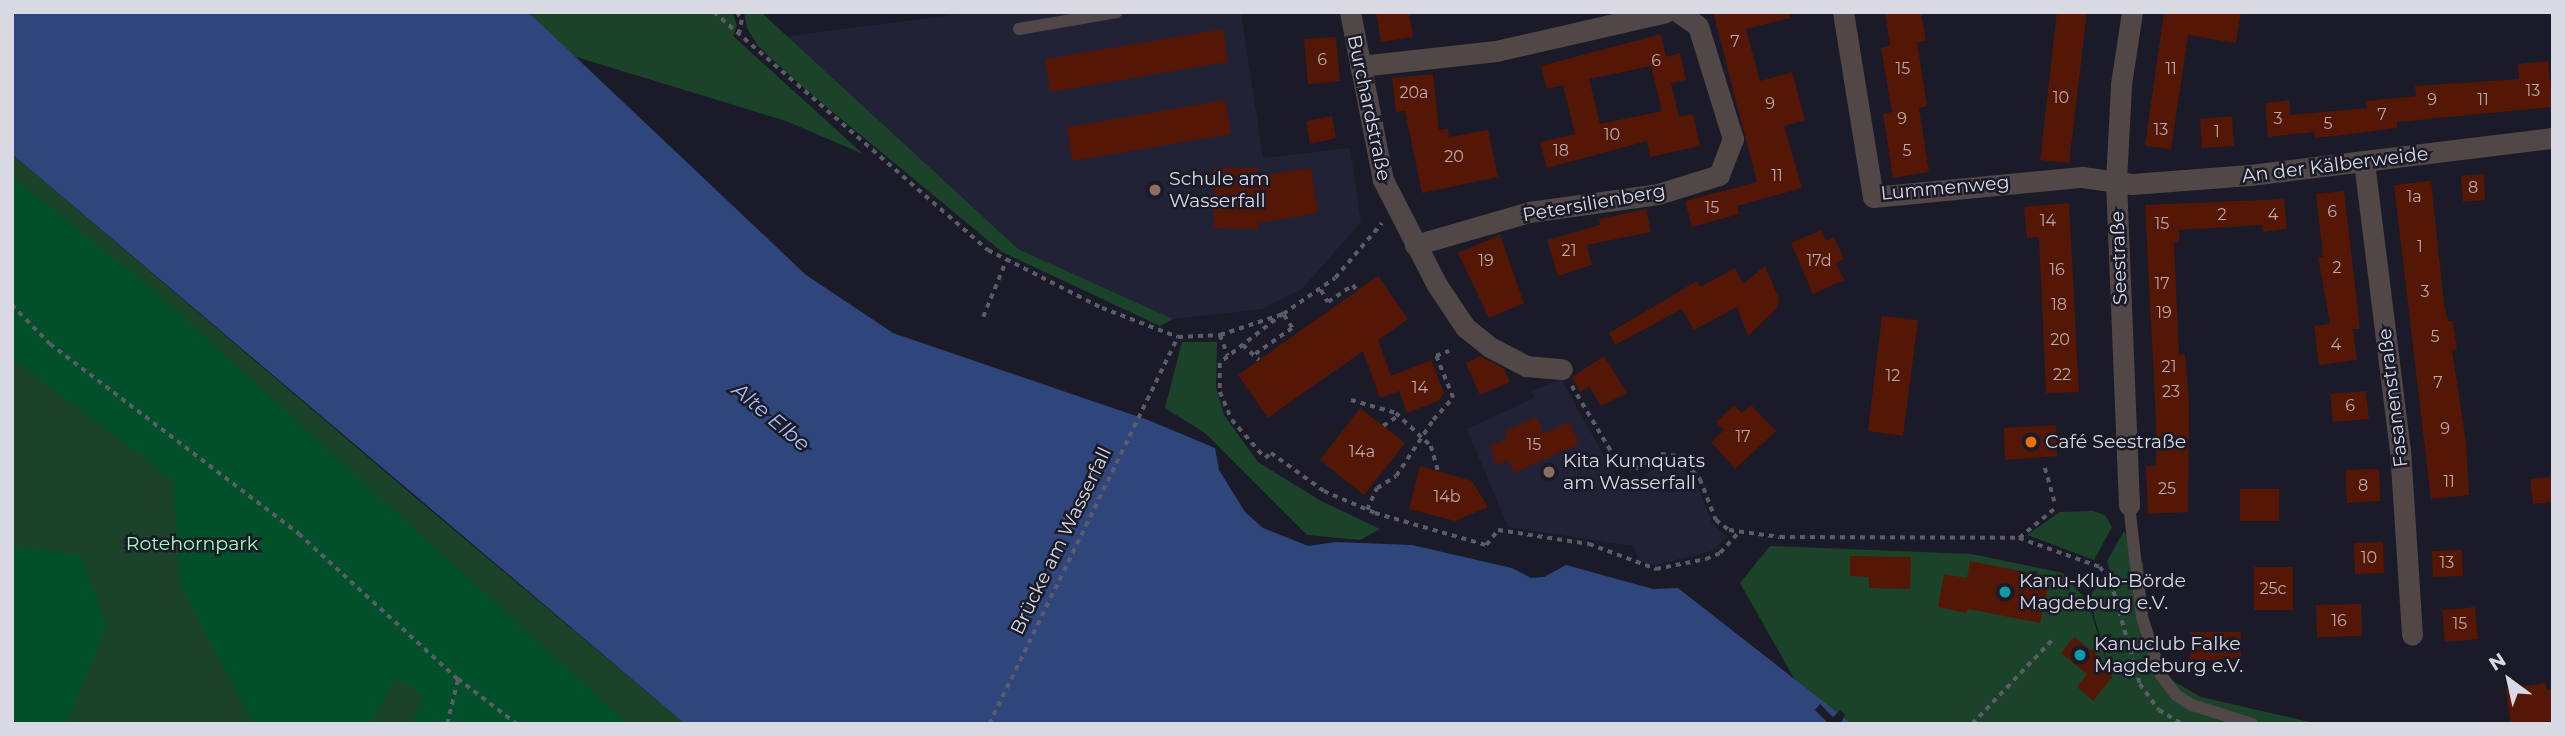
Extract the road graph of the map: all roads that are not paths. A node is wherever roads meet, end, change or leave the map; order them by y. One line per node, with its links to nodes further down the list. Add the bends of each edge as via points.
1 (1117, 12): 7 (lane)
2 (1350, 12): 8 (street, Burchardstraße)
3 (1666, 12): 8 (street, via 1496,51)
4 (1678, 12): 12 (street, Petersilienberg, via 1698,26 1733,139 1719,175 1658,194 1529,212)
5 (1843, 12): 11 (street, Lummenweg, via 1873,197 2082,177)
6 (2132, 12): 11 (street, Seestraße, via 2121,84)
7 (1019, 29)
8 (1360, 66): 12 (street, Burchardstraße, via 1383,180)
9 (2553, 138): 10 (street, An der Kälberweide)
10 (2364, 162): 11 (street, An der Kälberweide, via 2250,176); 15 (street, Fasanenstraße, via 2400,449)
11 (2116, 181): 14 (street, Seestraße)
12 (1415, 245): 13 (street, Burchardstraße, via 1454,313 1479,340 1515,362)
13 (1562, 369)
14 (2129, 505): 16 (lane, via 2142,617 2161,674 2176,695 2192,705)
15 (2412, 635)
16 (2252, 724)

